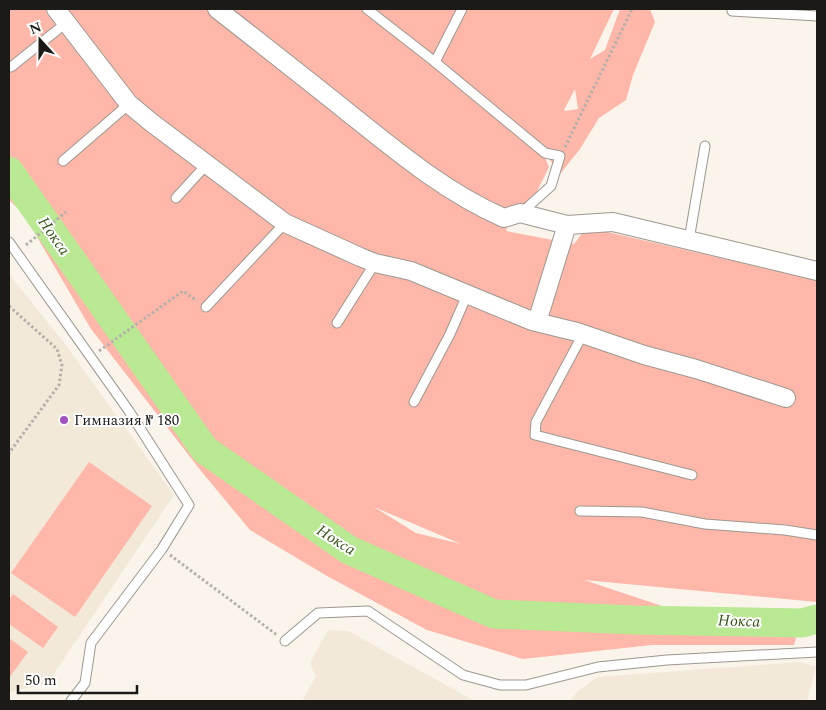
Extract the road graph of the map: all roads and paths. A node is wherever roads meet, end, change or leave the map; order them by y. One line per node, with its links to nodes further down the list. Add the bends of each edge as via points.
1 (56, 9): 8 (street)
2 (217, 9): 18 (street, via 447,187 504,218)
3 (367, 9): 9 (lane)
4 (462, 9): 9 (lane)
5 (632, 9): 13 (path)
6 (732, 11): 7 (lane)
7 (817, 16)
8 (66, 23): 10 (lane); 11 (street)
9 (435, 62): 13 (lane, via 545,153)
10 (11, 67)
11 (129, 104): 14 (lane); 15 (street)
12 (705, 146): 22 (lane)
13 (560, 156): 18 (lane, via 551,186)
14 (64, 160)
15 (207, 164): 16 (lane); 19 (street)
16 (176, 198)
17 (66, 212): 21 (path)
18 (520, 213): 20 (street)
19 (285, 223): 24 (street); 28 (lane)
20 (567, 225): 22 (street, via 613,222); 29 (street)
21 (31, 240)
22 (689, 240): 25 (street)
23 (9, 242): 39 (lane, via 129,411 189,506)
24 (375, 263): 26 (street, via 411,271); 30 (lane)
25 (817, 271)
26 (467, 295): 29 (street); 34 (lane)
27 (9, 306): 35 (path, via 57,349 62,365 59,385)
28 (206, 307): 32 (path, via 183,290)
29 (538, 322): 31 (street)
30 (337, 323)
31 (584, 334): 33 (street, via 644,356); 36 (lane, via 536,422 535,435)
32 (101, 350)
33 (786, 398)
34 (414, 402)
35 (9, 453)
36 (692, 475)
37 (580, 511): 38 (lane, via 642,512 705,524)
38 (817, 535)
39 (162, 549): 40 (path); 42 (lane, via 91,643 85,682)
40 (285, 641): 41 (lane, via 318,613 368,611 463,675 500,685 526,685 598,667)
41 (817, 652)
42 (71, 701)

